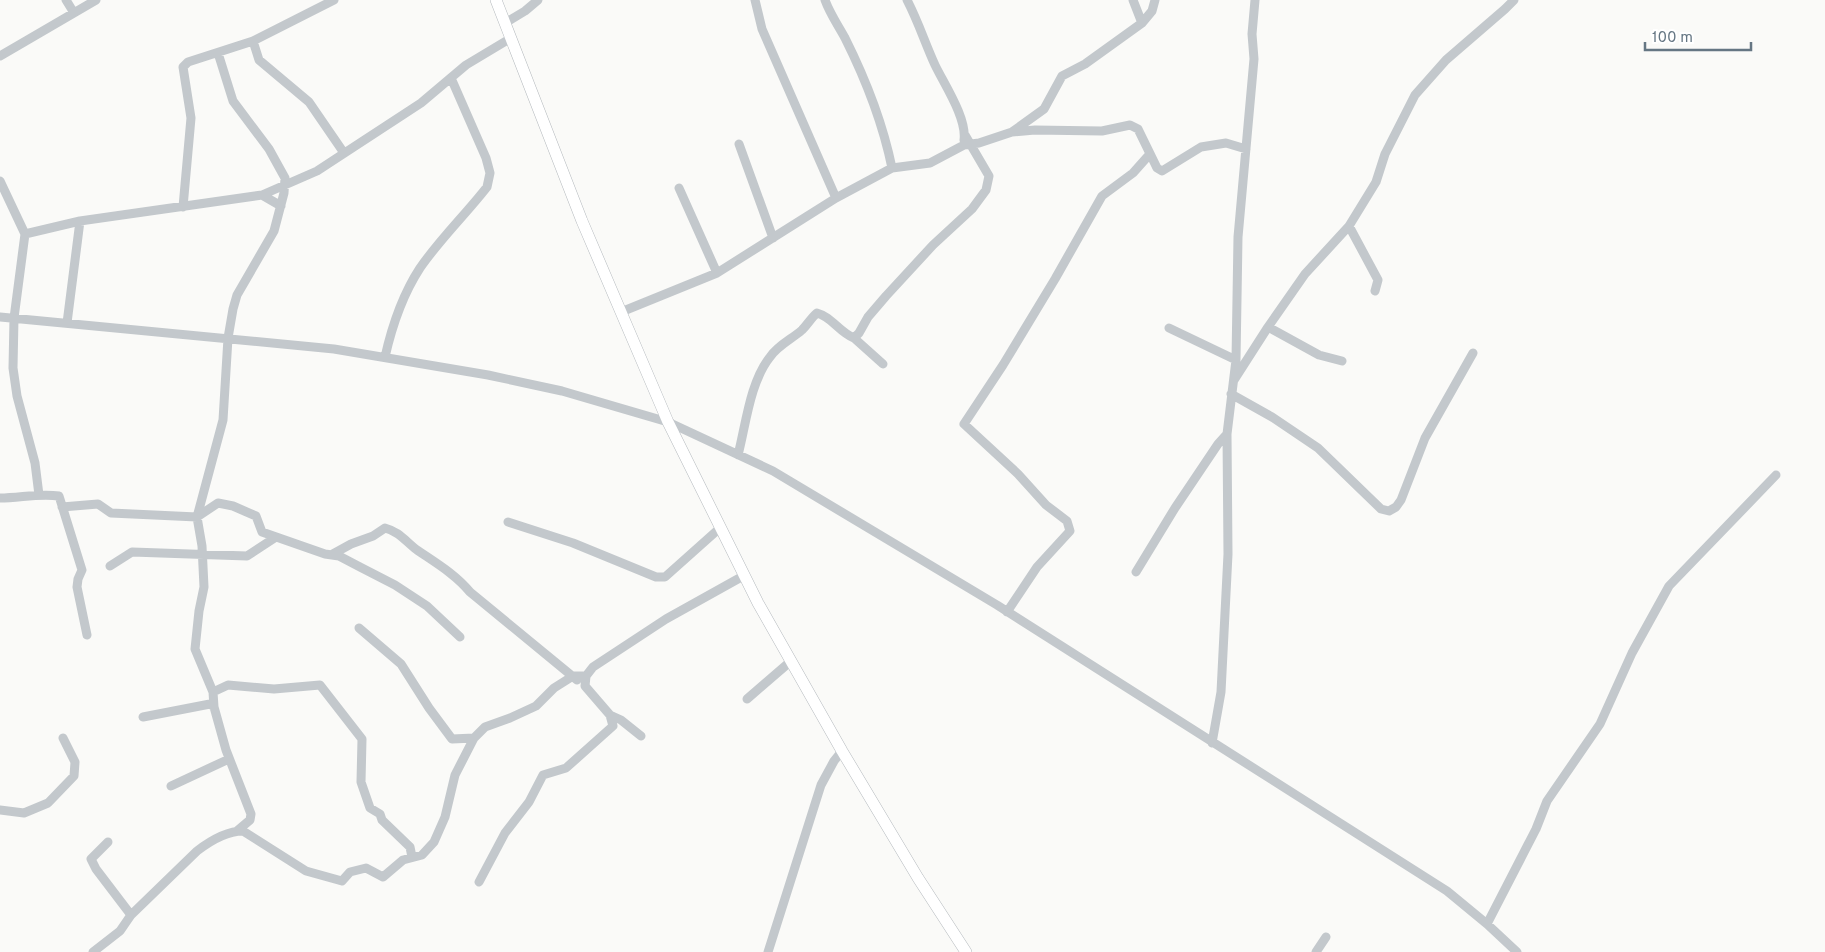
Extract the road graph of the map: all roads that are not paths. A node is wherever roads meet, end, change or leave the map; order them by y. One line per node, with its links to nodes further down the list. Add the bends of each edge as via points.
1 (66, 0): 13 (street)
2 (96, 0): 13 (street)
3 (334, 0): 17 (street)
4 (496, 0): 14 (main road)
5 (538, 0): 14 (street)
6 (755, 0): 32 (street, via 762,29)
7 (825, 0): 27 (street, via 877,112)
8 (907, 0): 23 (street, via 959,115)
9 (1133, 0): 15 (street)
10 (1155, 0): 15 (street, via 1152,11)
11 (1255, 0): 24 (street)
12 (1514, 0): 36 (street, via 1446,60 1414,95 1385,154 1376,182)
13 (74, 13): 19 (street)
14 (505, 23): 16 (main road)
15 (1142, 23): 21 (street, via 1085,64 1062,76 1044,109)
16 (511, 38): 20 (street); 41 (main road)
17 (253, 41): 18 (street); 25 (street, via 259,60 309,102)
18 (218, 53): 29 (street, via 233,101 269,150 285,178); 34 (street, via 188,62 184,67 191,118)
19 (0, 56)
20 (451, 78): 25 (street, via 421,103); 50 (street, via 486,158 490,173 487,187 420,268 390,333)
21 (1012, 132): 23 (street); 26 (street, via 1102,131 1130,125 1138,128)
22 (739, 144): 38 (street)
23 (967, 145): 27 (street, via 930,163); 48 (street, via 989,176 986,190 972,209 934,244 868,316)
24 (1246, 149): 26 (street, via 1226,143 1201,147 1162,171); 51 (street, via 1238,237)
25 (344, 153): 29 (street, via 317,171)
26 (1149, 154): 72 (street, via 1133,173 1102,196 1003,365 964,424 1066,522 1070,531 1037,567)
27 (892, 168): 32 (street)
28 (0, 181): 37 (street)
29 (284, 185): 31 (street); 33 (street)
30 (679, 188): 39 (street)
31 (262, 195): 33 (street); 34 (street)
32 (836, 198): 38 (street)
33 (281, 206): 47 (street, via 274,230 238,295)
34 (183, 207): 35 (street)
35 (80, 221): 37 (street); 44 (street)
36 (1349, 226): 40 (street, via 1378,280); 45 (street, via 1305,274)
37 (25, 234): 43 (street)
38 (773, 238): 39 (street)
39 (717, 273): 41 (street)
40 (1375, 291)
41 (621, 312): 56 (main road)
42 (0, 317): 43 (street)
43 (14, 318): 44 (street); 60 (street, via 12,368 35,463)
44 (67, 323): 47 (street)
45 (1268, 327): 52 (street, via 1319,355); 54 (street)
46 (1169, 328): 51 (street)
47 (228, 338): 50 (street); 63 (street, via 223,420)
48 (854, 338): 53 (street); 58 (street, via 825,315 817,313 803,329 770,355 754,389)
49 (1473, 353): 55 (street, via 1425,438 1401,500 1396,508 1389,511 1381,509 1318,448)
50 (385, 358): 56 (street, via 516,381)
51 (1236, 360): 54 (street)
52 (1342, 362)
53 (884, 364)
54 (1233, 383): 55 (street)
55 (1231, 394): 57 (street)
56 (668, 422): 58 (street); 65 (main road)
57 (1228, 434): 70 (street, via 1175,508); 88 (street, via 1228,554 1221,692)
58 (738, 455): 72 (street, via 782,476)
59 (1776, 475): 98 (street, via 1669,586 1632,653 1600,724 1547,801)
60 (39, 495): 61 (street); 62 (street, via 59,496)
61 (0, 498)
62 (62, 506): 63 (street, via 98,504 111,513); 74 (street, via 82,570 77,588)
63 (197, 517): 66 (street, via 218,503 233,506 256,516 262,532); 67 (street)
64 (508, 522): 65 (street, via 573,543 656,577 665,576)
65 (721, 527): 71 (main road)
66 (276, 537): 67 (street, via 247,556); 68 (street)
67 (203, 554): 69 (street, via 132,552); 80 (street, via 204,587 195,648)
68 (331, 555): 75 (street, via 395,585 427,606); 77 (street, via 385,528 396,531 458,578 470,592)
69 (110, 566)
70 (1136, 572)
71 (745, 575): 76 (main road); 78 (street, via 666,619 593,667)
72 (1007, 612): 88 (street)
73 (359, 628): 87 (street, via 401,664 452,740)
74 (87, 635)
75 (460, 637)
76 (791, 661): 81 (street); 89 (main road)
77 (573, 676): 78 (street); 79 (street); 87 (street, via 554,688 536,706 485,727)
78 (586, 676): 79 (street)
79 (585, 686): 83 (street)
80 (213, 692): 82 (street); 95 (street, via 228,685 274,689 320,685 362,740 361,782 370,808 380,814 382,820 410,847)
81 (747, 699)
82 (214, 707): 84 (street, via 210,704); 90 (street)
83 (610, 715): 85 (street); 96 (street, via 613,726 590,748 566,768 543,775 529,802 505,833)
84 (143, 717)
85 (641, 736)
86 (63, 738): 92 (street, via 75,762 74,776 48,803 24,813)
87 (474, 738): 95 (street, via 455,776 445,817 434,842 422,855)
88 (1212, 743): 98 (street, via 1447,891)
89 (842, 751): 101 (street, via 821,785); 102 (main road)
90 (229, 759): 91 (street); 93 (street, via 251,814 250,820)
91 (171, 786)
92 (0, 810)
93 (237, 831): 95 (street, via 243,831 306,871 342,880 350,872 366,868 383,877 403,860); 97 (street, via 197,851)
94 (108, 842): 97 (street, via 91,859)
95 (412, 857)
96 (479, 882)
97 (131, 915): 100 (street, via 120,932)
98 (1487, 924): 104 (street)
99 (1326, 937): 103 (street)
100 (93, 952)
101 (768, 952)
102 (966, 952)
103 (1316, 952)
104 (1518, 952)

